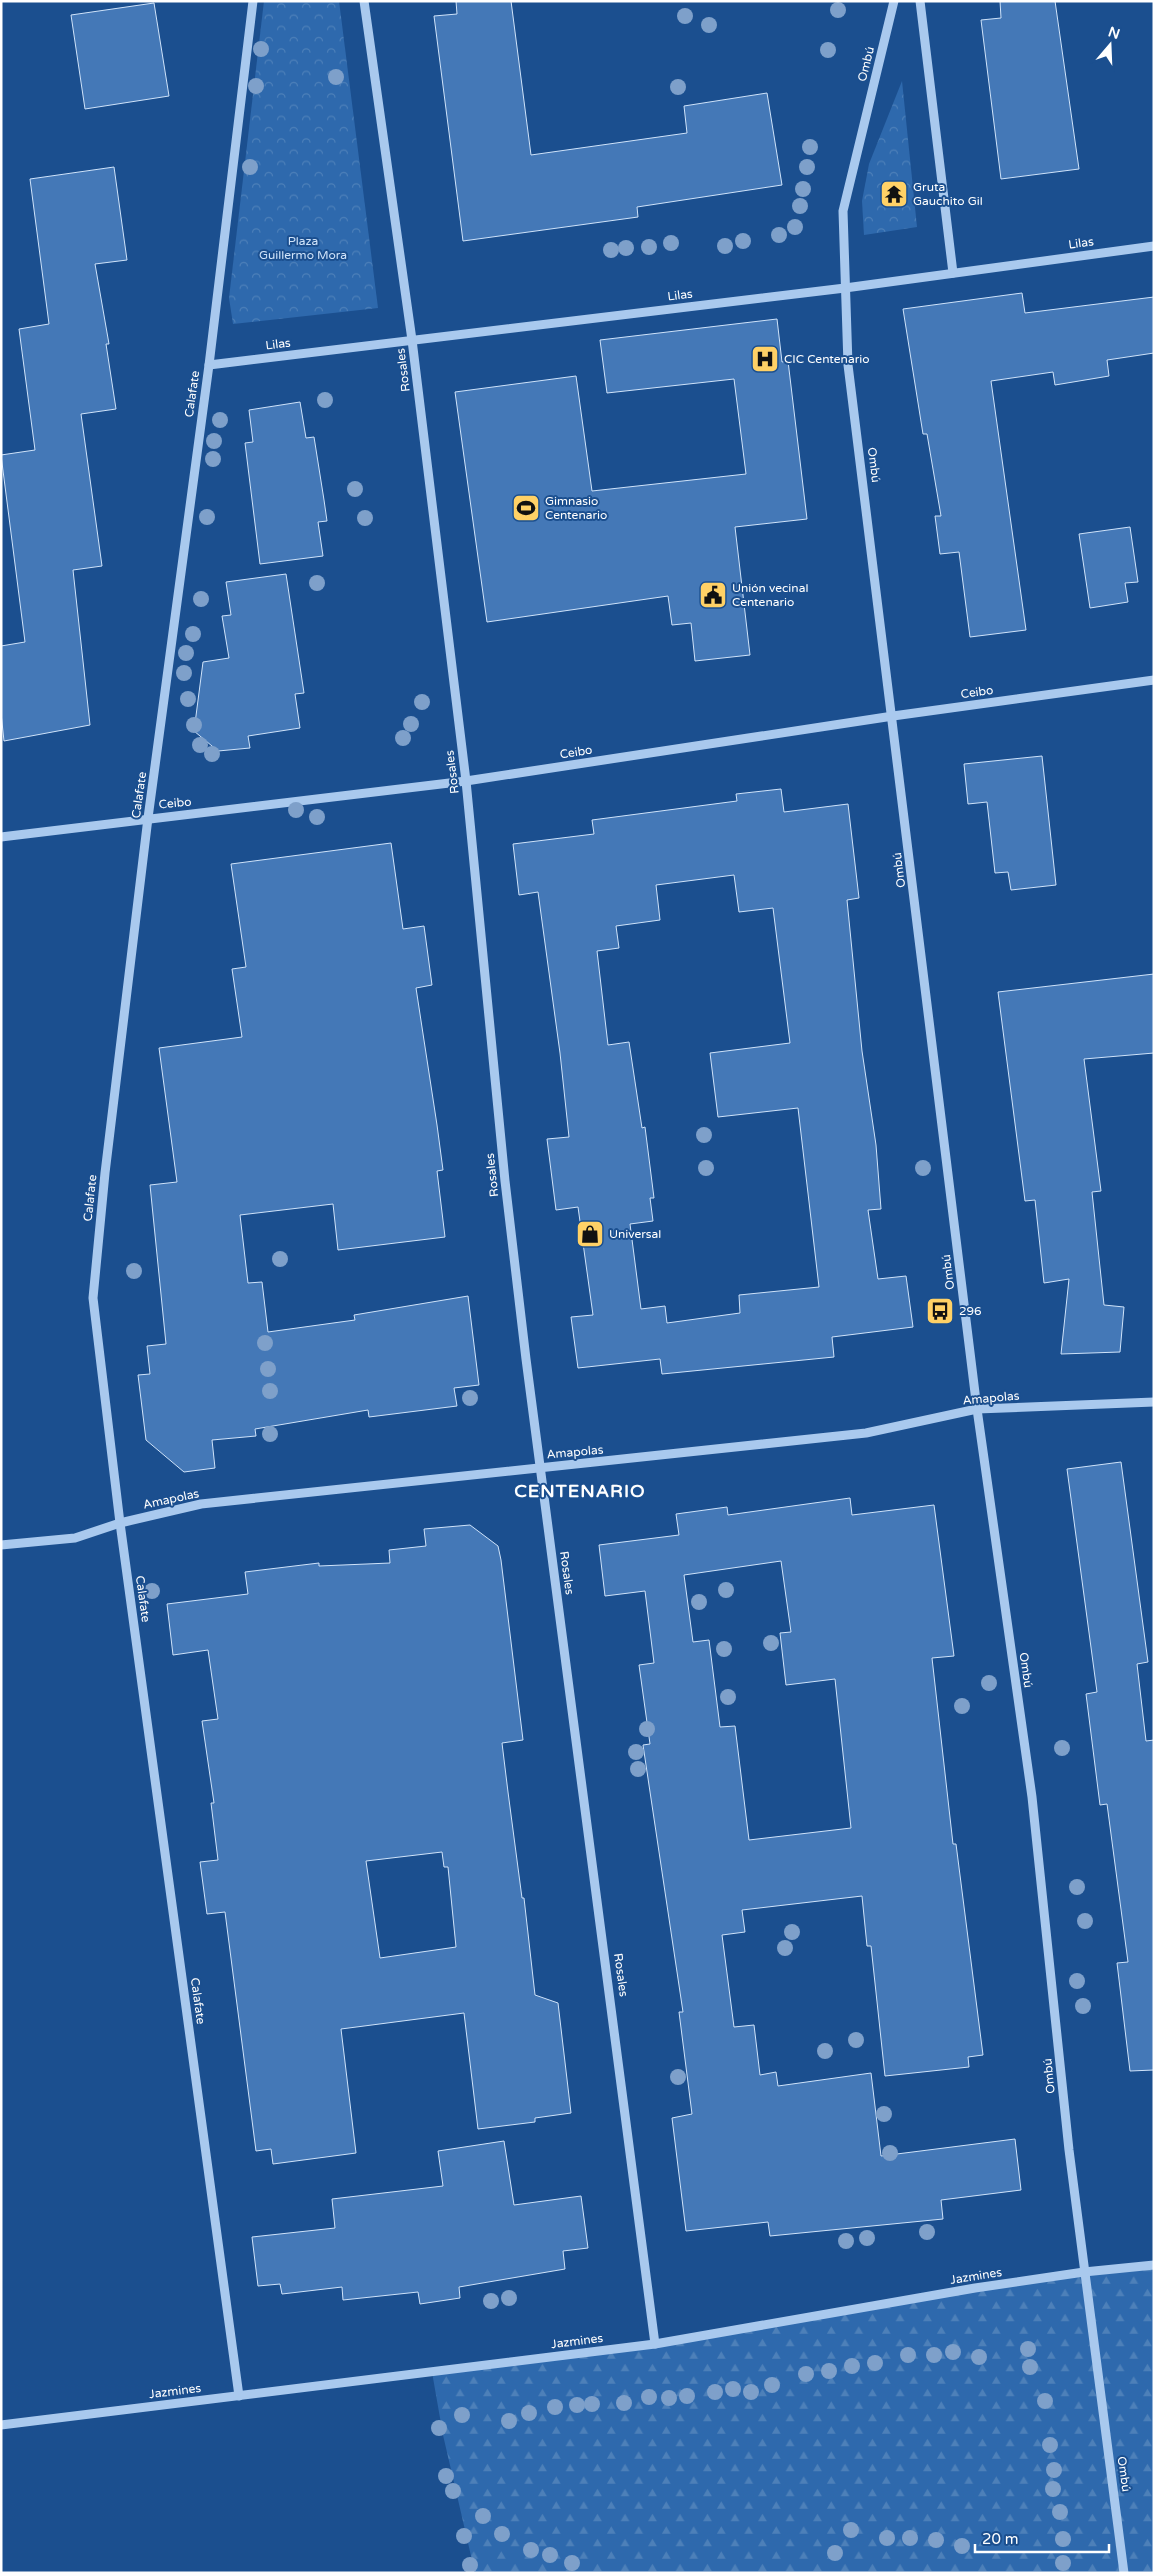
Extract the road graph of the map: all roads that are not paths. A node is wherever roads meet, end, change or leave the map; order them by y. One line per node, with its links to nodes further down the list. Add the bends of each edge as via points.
1 (253, 1): 9 (street, Calafate)
2 (364, 1): 8 (street, Rosales)
3 (894, 1): 7 (street, Ombú, via 843,211)
4 (920, 1): 6 (street)
5 (1154, 246): 6 (street, Lilas)
6 (953, 273): 7 (street, Lilas)
7 (845, 288): 8 (street, Lilas); 11 (street, Ombú, via 848,365)
8 (412, 340): 9 (street, Lilas); 12 (street, Rosales)
9 (209, 365): 13 (street, Calafate)
10 (1154, 680): 11 (street, Ceibo)
11 (893, 716): 12 (street, Ceibo); 16 (street, Ombú)
12 (466, 781): 13 (street, Ceibo); 17 (street, Rosales, via 505,1182)
13 (148, 818): 14 (street, Ceibo); 18 (street, Calafate, via 93,1298)
14 (1, 837)
15 (1154, 1402): 16 (street, Amapolas)
16 (977, 1409): 17 (street, Amapolas, via 866,1433 643,1459); 21 (street, Ombú, via 1032,1797)
17 (541, 1467): 18 (street, Amapolas, via 201,1504); 22 (street, Rosales)
18 (120, 1523): 19 (street, Amapolas, via 75,1538); 23 (street, Calafate)
19 (1, 1545)
20 (1154, 2265): 21 (street, Jazmines)
21 (1084, 2272): 22 (street, Jazmines); 25 (street, Ombú)
22 (656, 2344): 23 (street, Jazmines)
23 (238, 2396): 24 (street, Jazmines)
24 (1, 2425)
25 (1124, 2573)

